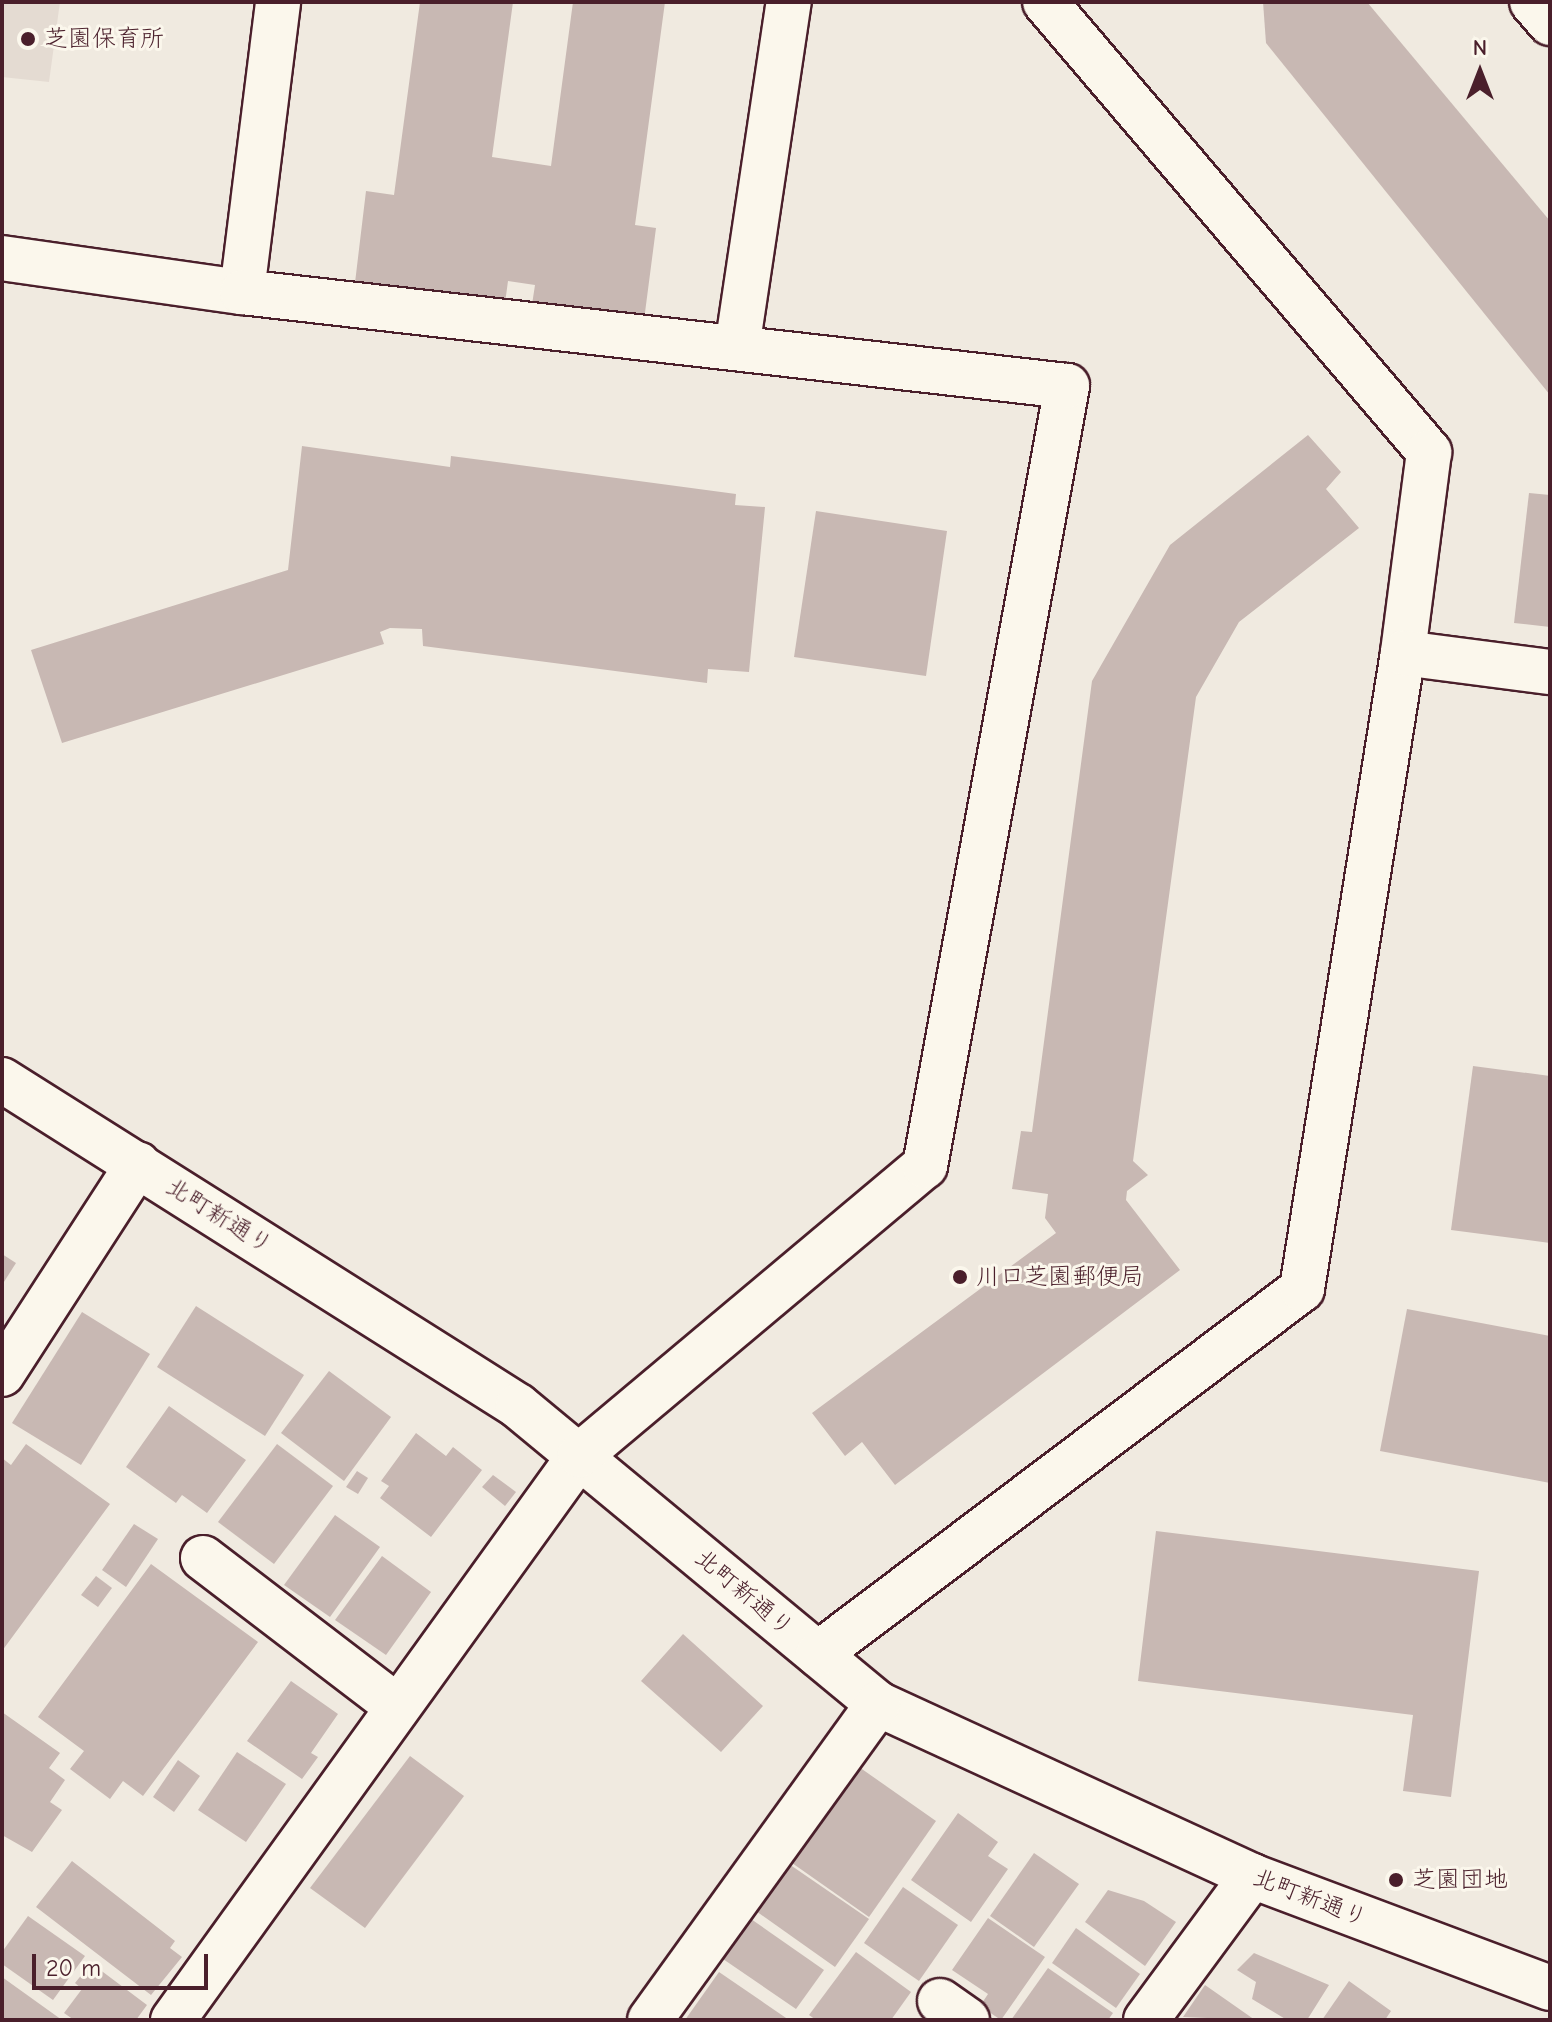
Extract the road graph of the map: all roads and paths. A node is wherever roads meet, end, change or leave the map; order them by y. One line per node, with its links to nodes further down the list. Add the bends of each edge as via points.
1 (278, 2): 7 (street)
2 (789, 2): 8 (street)
3 (1045, 2): 9 (street, via 1429,452)
4 (1532, 2): 5 (street)
5 (1550, 23)
6 (2, 258): 7 (street)
7 (242, 292): 8 (street)
8 (737, 348): 14 (street, via 1067,386 925,1166)
9 (1403, 653): 10 (street); 16 (street, via 1302,1289)
10 (1550, 672)
11 (2, 1080): 12 (street, 北町新通り)
12 (138, 1164): 13 (street); 14 (street, 北町新通り, via 518,1406)
13 (2, 1374)
14 (580, 1455): 16 (street, 北町新通り); 18 (street)
15 (203, 1558): 18 (street)
16 (818, 1654): 17 (street, 北町新通り)
17 (878, 1704): 19 (street, 北町新通り); 21 (street)
18 (398, 1707): 22 (street)
19 (1252, 1876): 20 (street, 北町新通り); 23 (street)
20 (1550, 1988)
21 (652, 2019)
22 (173, 2020)
23 (1146, 2020)

